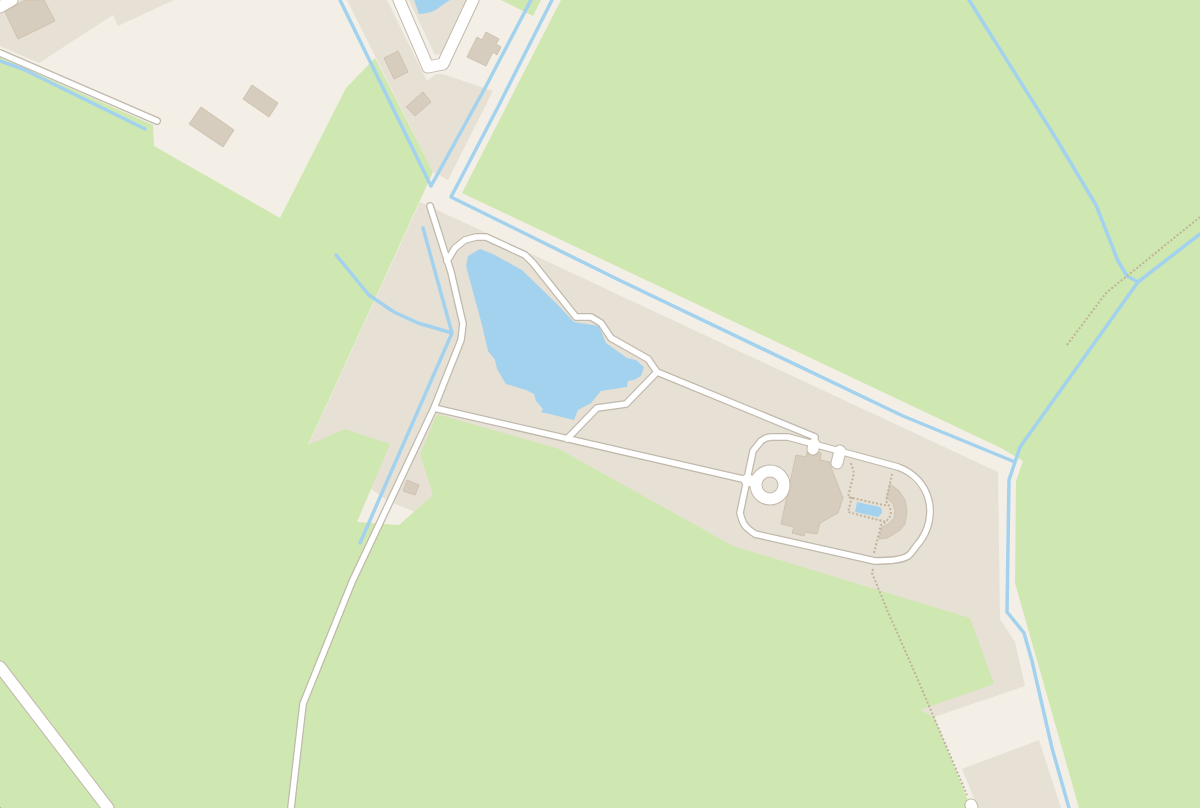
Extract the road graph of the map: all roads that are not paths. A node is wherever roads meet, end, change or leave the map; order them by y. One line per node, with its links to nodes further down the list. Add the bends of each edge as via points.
1 (12, 0): 4 (street)
2 (399, 0): 3 (street, via 428,67 444,64)
3 (473, 0)
4 (0, 7)
5 (0, 53): 6 (lane)
6 (157, 121)
7 (430, 206): 8 (lane)
8 (447, 261): 9 (lane, via 455,248 465,240 476,237 486,237 525,255 576,317 590,318 602,323 611,338 648,359); 10 (lane, via 463,324 461,340)
9 (658, 372): 11 (lane, via 626,404 597,408); 12 (lane, via 815,437)
10 (434, 408): 11 (lane); 18 (lane, via 352,582 303,704)
11 (567, 438): 15 (lane)
12 (813, 447): 13 (lane); 15 (lane, via 788,437 766,438 754,451)
13 (842, 451): 14 (street); 15 (lane, via 908,470 922,483 928,496 930,520 922,539 908,556 892,561 874,561 755,534 746,528 740,513)
14 (837, 463)
15 (752, 481)
16 (0, 667): 17 (street)
17 (108, 808)
18 (291, 808)

